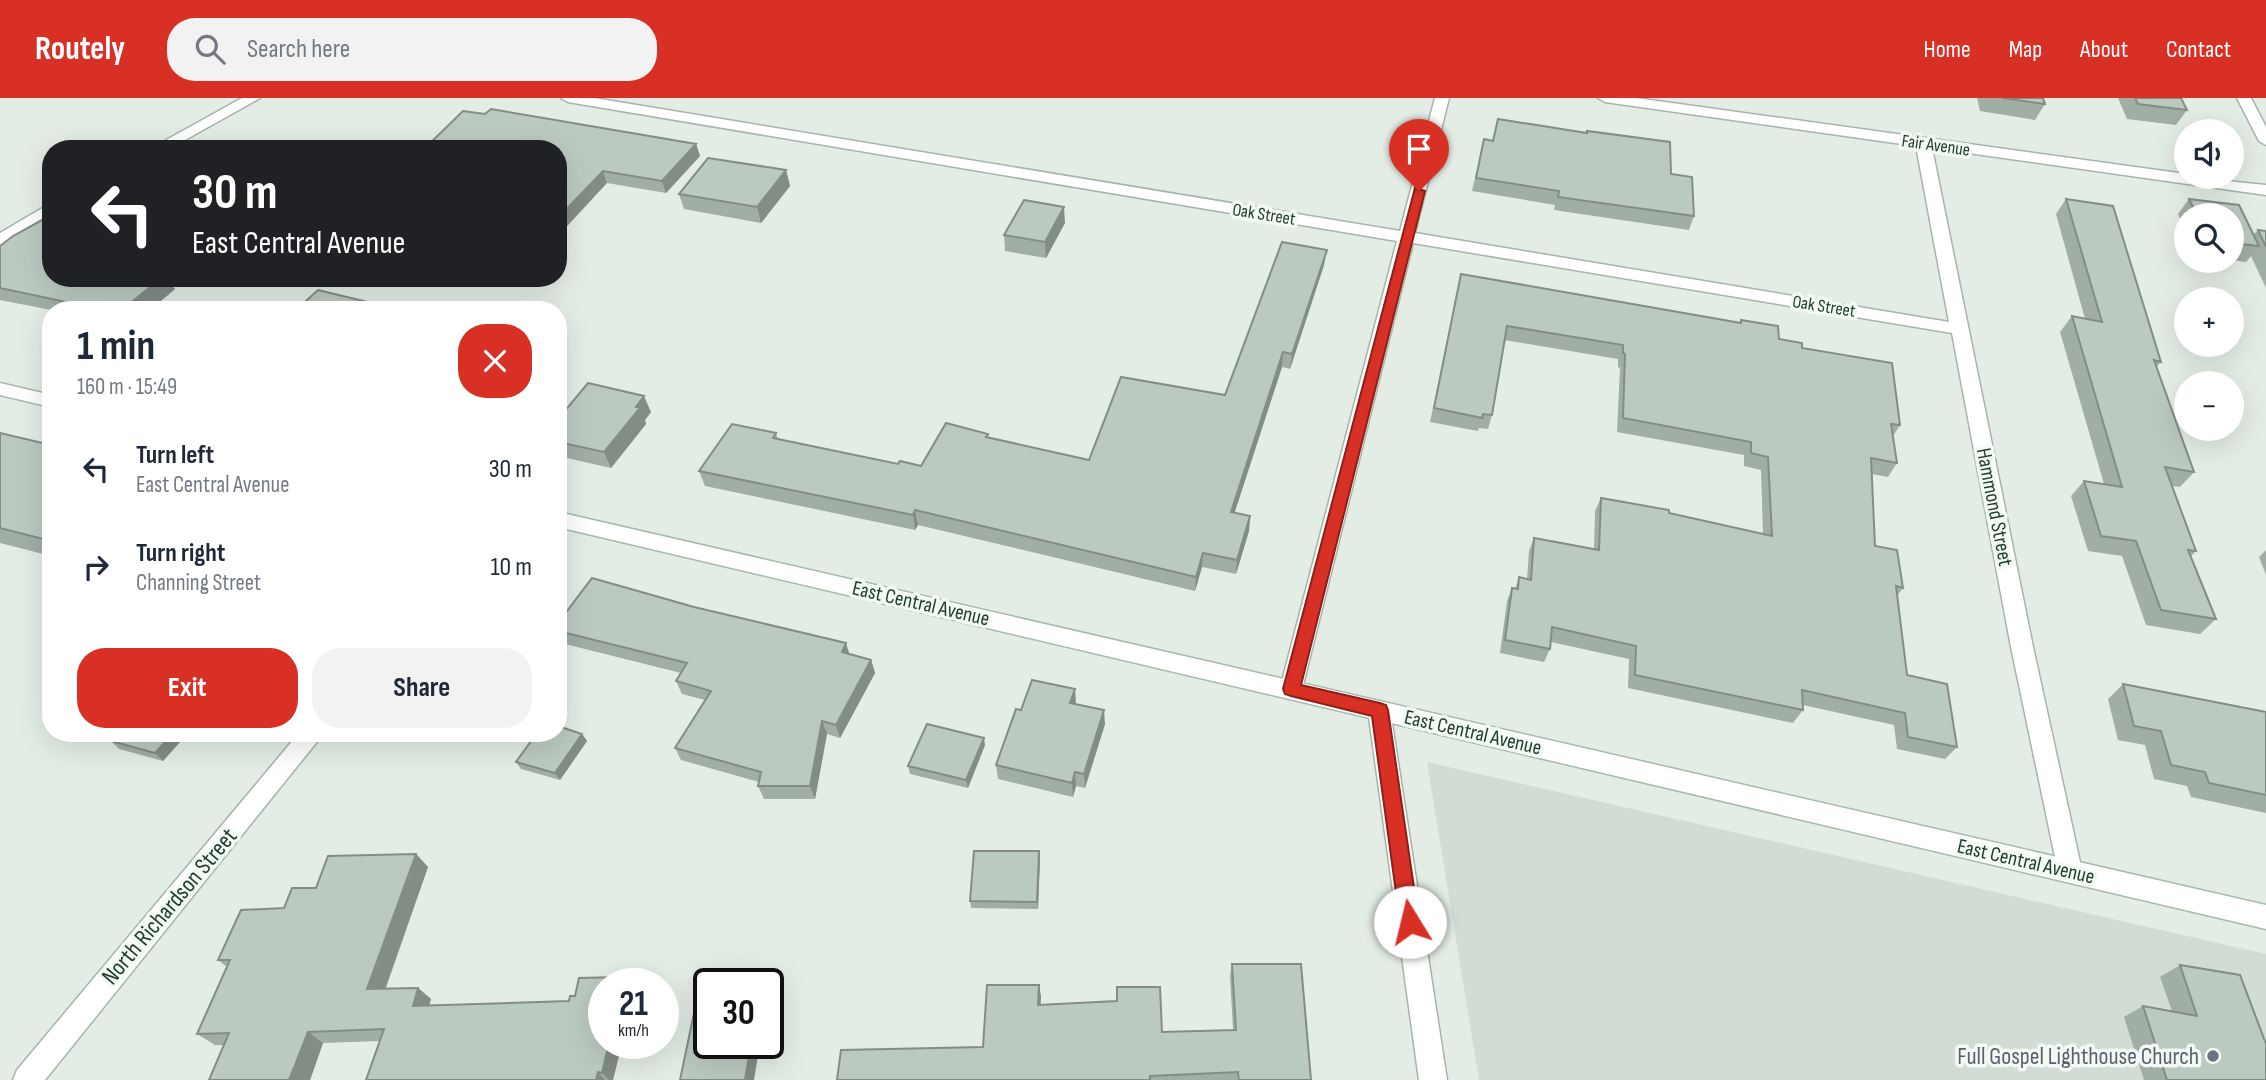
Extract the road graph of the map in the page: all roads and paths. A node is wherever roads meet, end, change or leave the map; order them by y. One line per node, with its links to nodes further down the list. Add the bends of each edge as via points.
1 (253, 98): 6 (street)
2 (568, 98): 11 (street, Oak Street)
3 (1442, 98): 11 (street)
4 (1605, 98): 8 (street, Fair Avenue)
5 (2244, 98): 7 (street)
6 (174, 140)
7 (2266, 141)
8 (1923, 143): 9 (street, Fair Avenue); 13 (street, Hammond Street)
9 (2266, 190)
10 (42, 214): 12 (street)
11 (1407, 237): 13 (street, Oak Street); 17 (street)
12 (0, 240)
13 (1960, 329): 20 (street, Hammond Street)
14 (0, 389): 15 (street)
15 (42, 399)
16 (567, 521): 17 (street, East Central Avenue)
17 (1291, 689): 18 (street, East Central Avenue)
18 (1380, 710): 20 (street, East Central Avenue); 23 (street)
19 (306, 742): 22 (street, North Richardson Street)
20 (2070, 871): 21 (street, East Central Avenue)
21 (2266, 916)
22 (27, 1080)
23 (1433, 1080)

